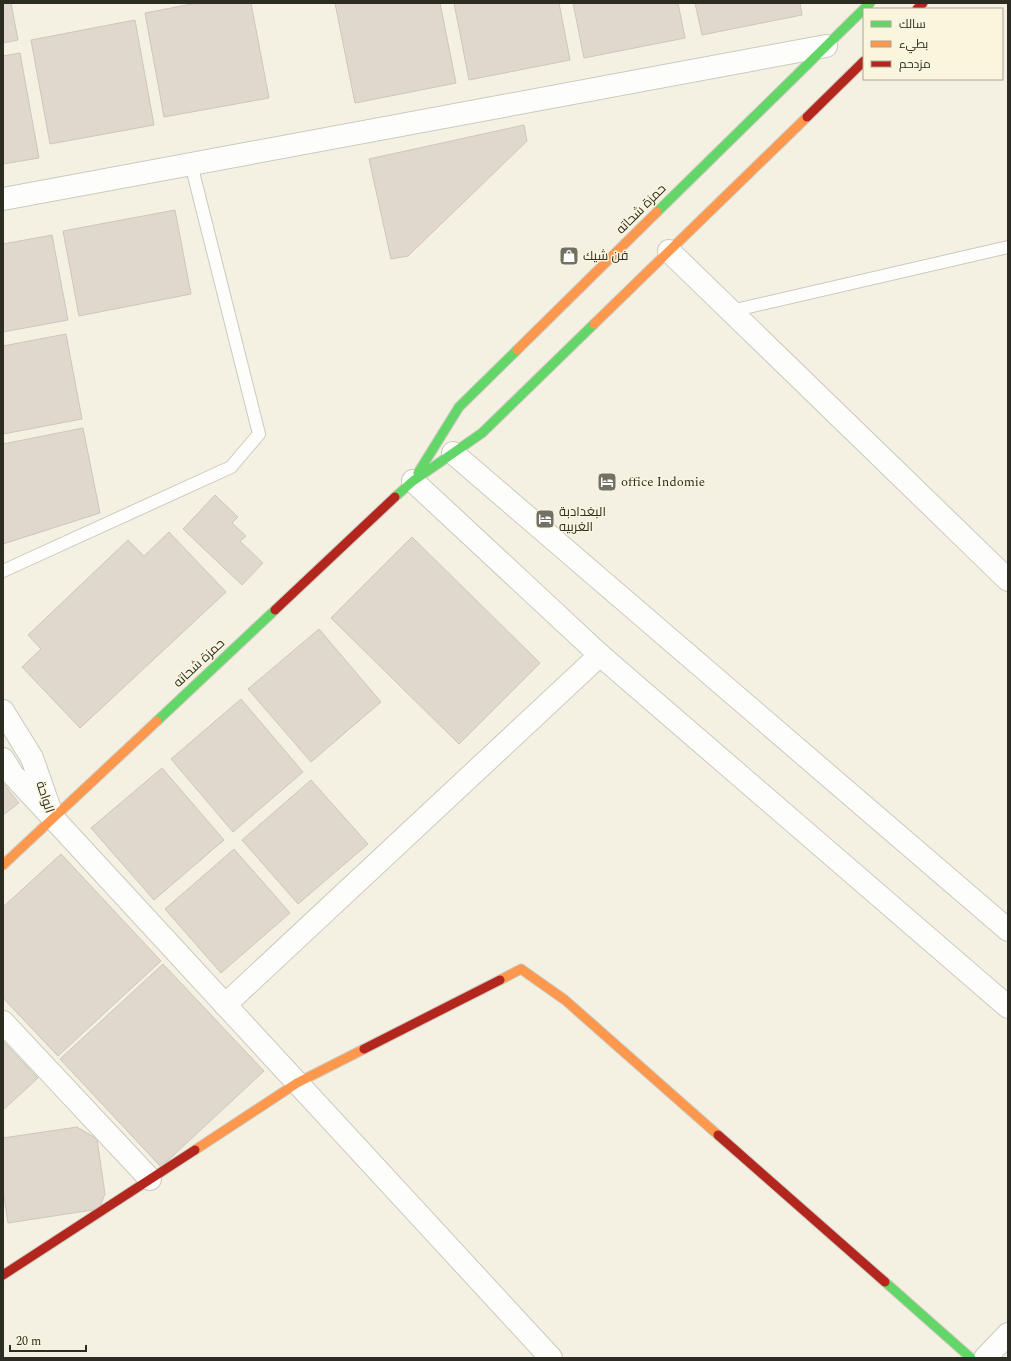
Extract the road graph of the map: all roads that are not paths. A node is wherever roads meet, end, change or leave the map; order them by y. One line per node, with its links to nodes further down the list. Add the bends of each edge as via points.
1 (863, 10): 2 (main road, حمزة شحاته)
2 (826, 46): 4 (street); 10 (main road, حمزة شحاته, via 459,407)
3 (863, 62): 7 (main road, حمزة شحاته)
4 (191, 164): 5 (street); 11 (lane, via 259,434 231,467)
5 (3, 199)
6 (1008, 247): 8 (lane)
7 (669, 251): 8 (street); 9 (main road, حمزة شحاته, via 482,433)
8 (731, 311): 12 (street)
9 (453, 453): 10 (main road, حمزة شحاته); 18 (street)
10 (413, 481): 13 (street); 16 (main road, حمزة شحاته)
11 (3, 571)
12 (1008, 580)
13 (600, 655): 19 (street); 20 (street)
14 (3, 711): 16 (street, الواحة, via 32,758)
15 (3, 759): 16 (street, الواحة, via 13,775)
16 (53, 818): 17 (main road, حمزة شحاته); 19 (street)
17 (3, 865)
18 (1008, 930)
19 (225, 1006): 22 (street)
20 (1008, 1007)
21 (3, 1022): 23 (street)
22 (297, 1083): 23 (main road); 26 (street); 27 (main road, via 521,969 565,1000)
23 (150, 1179): 24 (main road)
24 (4, 1274)
25 (1008, 1334): 28 (street)
26 (551, 1358)
27 (971, 1358)
28 (985, 1358)

